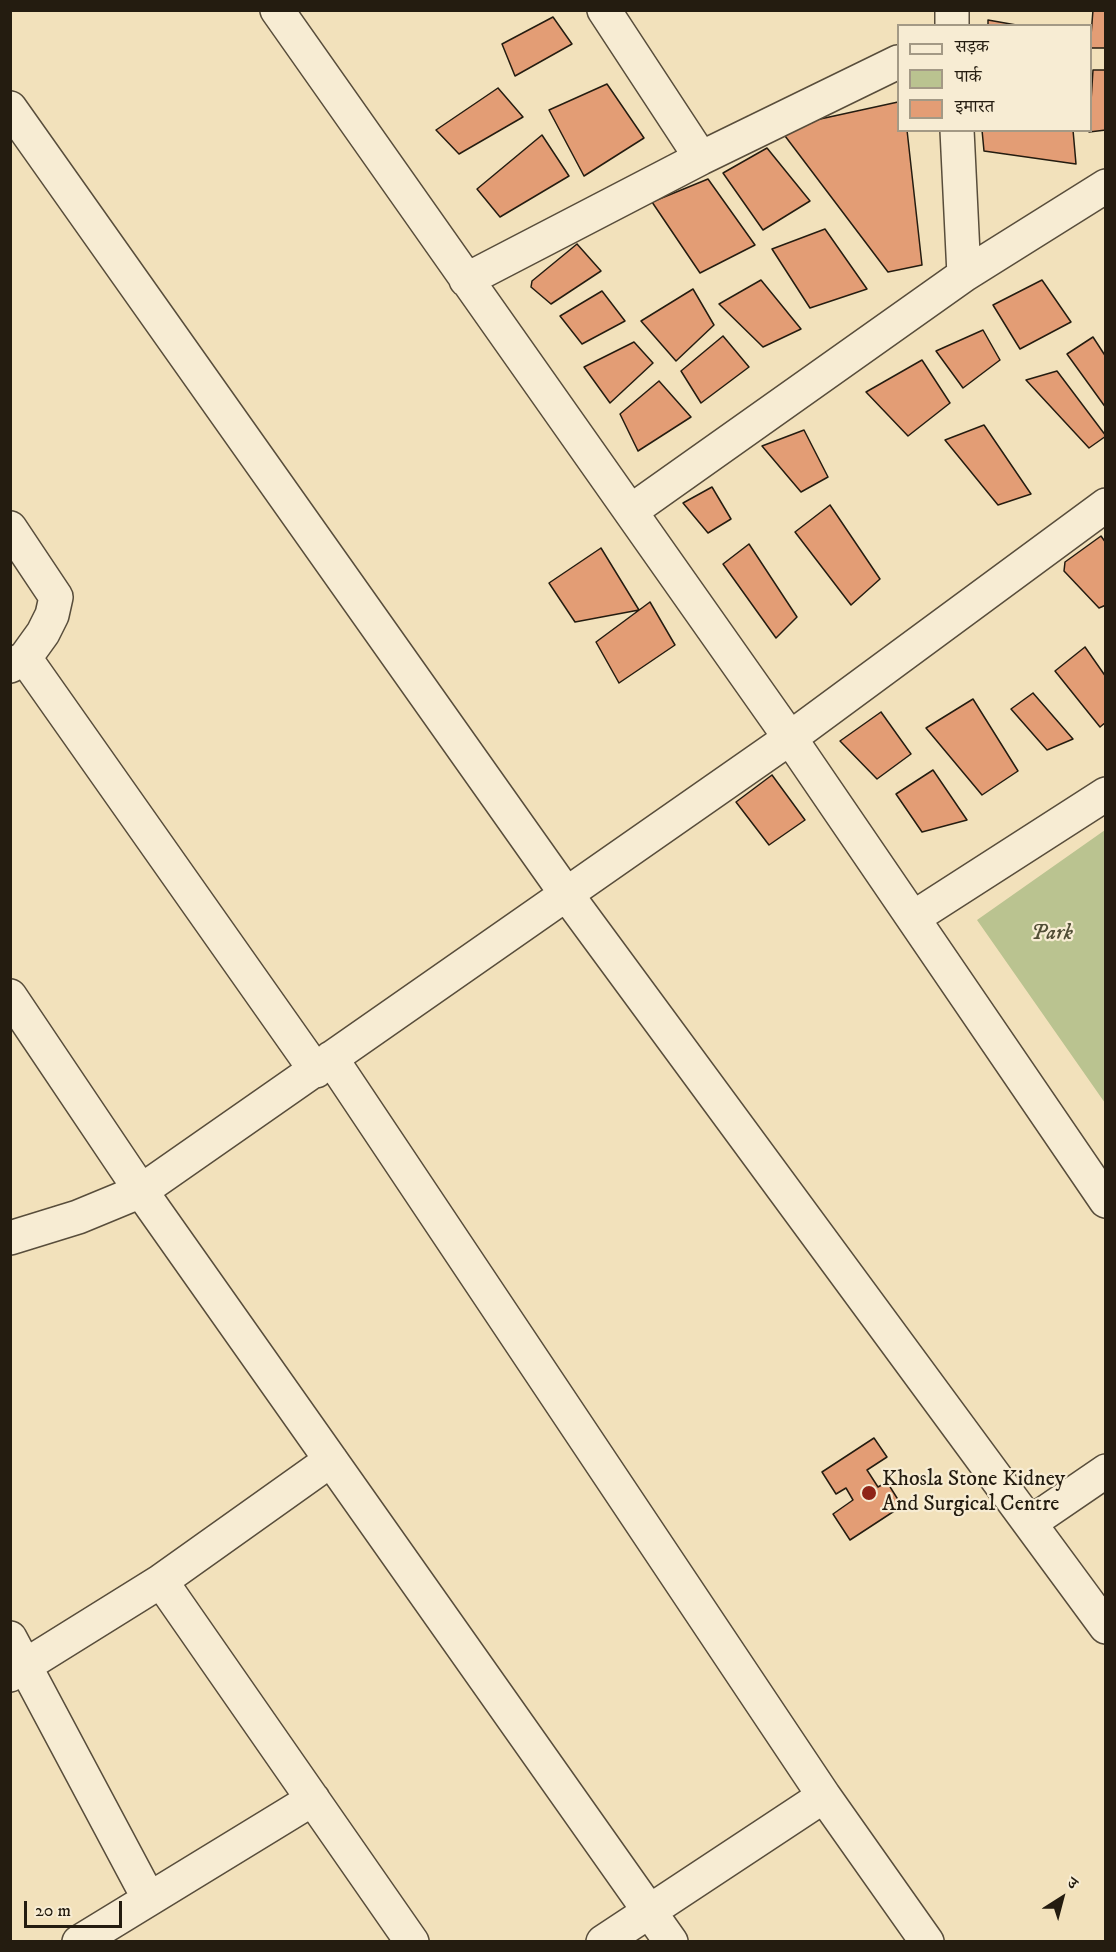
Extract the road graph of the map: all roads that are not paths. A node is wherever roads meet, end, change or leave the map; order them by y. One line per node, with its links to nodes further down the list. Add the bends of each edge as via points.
1 (277, 10): 9 (street)
2 (604, 10): 6 (street)
3 (897, 62): 6 (street)
4 (10, 108): 16 (street)
5 (957, 132): 8 (street)
6 (701, 158): 9 (street)
7 (1106, 186): 8 (street)
8 (964, 274): 11 (street)
9 (466, 280): 11 (street)
10 (1106, 505): 14 (street)
11 (631, 512): 14 (street)
12 (10, 528): 13 (street, via 56,597 43,633)
13 (18, 662): 19 (street)
14 (790, 738): 16 (street); 17 (street)
15 (1106, 794): 17 (street)
16 (567, 895): 19 (street); 25 (street)
17 (913, 918): 21 (street)
18 (10, 996): 20 (street)
19 (323, 1065): 20 (street); 29 (street)
20 (141, 1191): 22 (street, via 78,1217); 23 (street)
21 (1106, 1201)
22 (10, 1238)
23 (331, 1460): 26 (street); 32 (street)
24 (1106, 1471): 25 (street)
25 (1030, 1523): 27 (street)
26 (162, 1581): 28 (street); 30 (street)
27 (1106, 1627)
28 (16, 1660): 31 (street)
29 (824, 1796): 32 (street); 37 (street)
30 (313, 1799): 31 (street); 34 (street)
31 (149, 1899): 33 (street)
32 (650, 1911): 35 (street); 36 (street)
33 (79, 1941)
34 (412, 1941)
35 (603, 1941)
36 (671, 1941)
37 (927, 1941)

